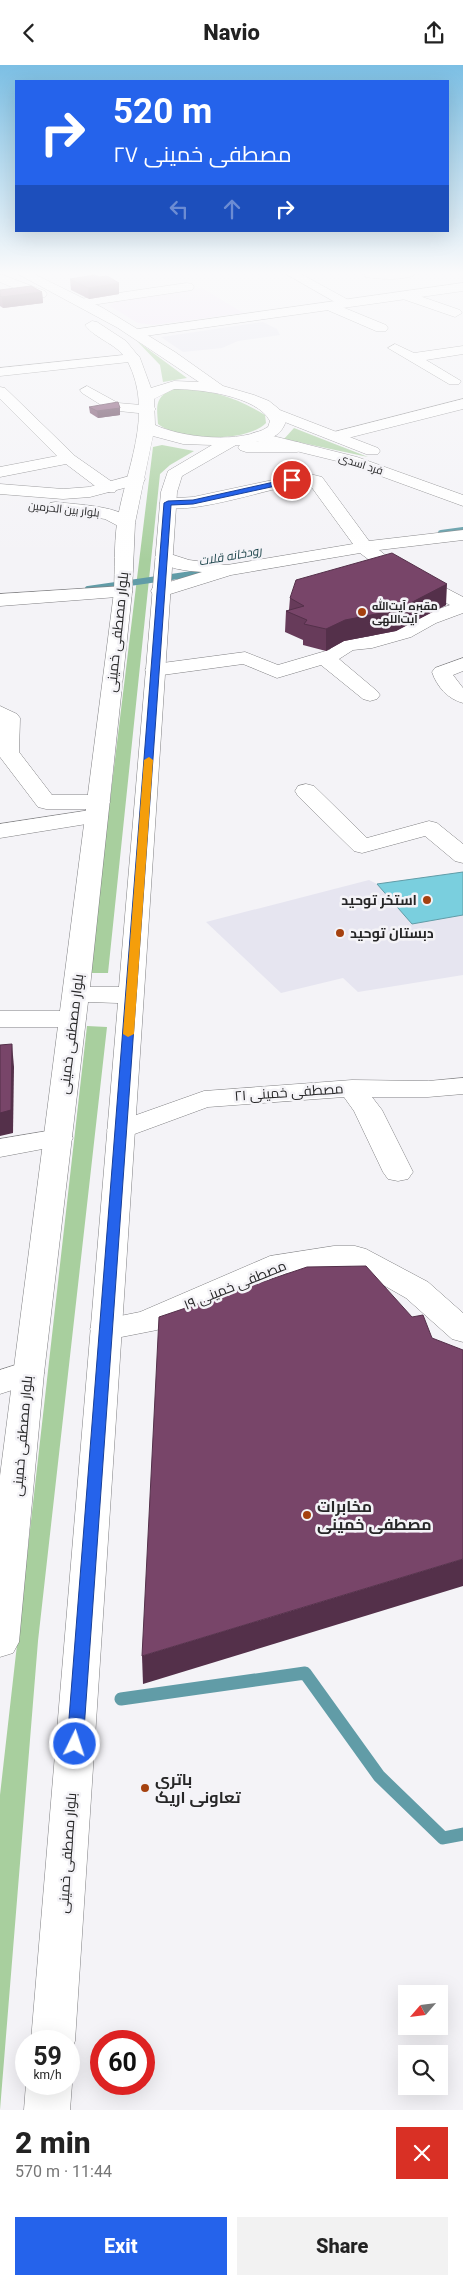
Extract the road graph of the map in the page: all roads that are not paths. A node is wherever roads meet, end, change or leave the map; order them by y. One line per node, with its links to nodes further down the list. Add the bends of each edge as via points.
1 (24, 369): 5 (main road)
2 (137, 369): 10 (main road)
3 (191, 369): 8 (main road)
4 (433, 369): 6 (main road)
5 (0, 372)
6 (454, 381)
7 (87, 390): 10 (main road, via 114,407)
8 (221, 390): 10 (main road, via 173,385 157,390); 12 (main road, فرد اسدی, via 256,401)
9 (0, 391): 19 (main road)
10 (147, 403): 13 (main road, بلوار مصطفی خمینی)
11 (463, 404): 14 (main road)
12 (272, 412): 14 (main road, فرد اسدی); 15 (main road, via 277,425 272,431)
13 (147, 427): 16 (main road, via 182,439); 21 (main road, بلوار مصطفی خمینی)
14 (336, 435): 24 (main road, فرد اسدی)
15 (257, 437): 16 (main road); 17 (main road, فرد اسدی)
16 (230, 441): 18 (main road, بلوار مصطفی خمینی)
17 (298, 447): 18 (main road, via 245,447); 26 (main road, فرد اسدی, via 351,460)
18 (203, 457): 28 (main road, بلوار مصطفی خمینی, via 174,474)
19 (69, 459): 20 (main road); 23 (main road)
20 (0, 471)
21 (137, 479): 23 (main road, بلوار بین الحرمین); 29 (main road, بلوار مصطفی خمینی)
22 (0, 489): 25 (main road, بلوار بین الحرمین)
23 (109, 489): 25 (main road, بلوار بین الحرمین)
24 (463, 491)
25 (61, 501): 27 (main road, بلوار بین الحرمین); 29 (main road, بلوار بین الحرمین, via 109,514)
26 (463, 501)
27 (0, 503)
28 (168, 503): 32 (main road, via 193,502 306,478 316,481); 33 (main road, بلوار مصطفی خمینی)
29 (126, 523): 35 (main road, بلوار مصطفی خمینی)
30 (463, 523): 32 (main road, via 400,534)
31 (463, 535): 32 (main road)
32 (364, 547): 34 (main road); 37 (main road, via 383,562)
33 (164, 557): 34 (main road, via 186,565); 36 (main road, بلوار مصطفی خمینی)
34 (228, 570): 36 (main road)
35 (123, 586): 38 (main road); 46 (main road, بلوار مصطفی خمینی)
36 (160, 591): 41 (main road, بلوار مصطفی خمینی)
37 (456, 595): 39 (main road, via 429,619 404,633 347,645)
38 (0, 600)
39 (325, 658): 41 (main road, via 277,672 245,658); 42 (main road)
40 (463, 664): 43 (main road, via 442,672 454,691)
41 (155, 669): 49 (main road, بلوار مصطفی خمینی)
42 (370, 695)
43 (463, 697)
44 (0, 711): 46 (main road, via 10,718 8,753 46,802)
45 (306, 791): 48 (main road, via 362,846 429,828)
46 (98, 809): 47 (main road); 50 (main road, بلوار مصطفی خمینی)
47 (0, 831)
48 (463, 855)
49 (131, 995): 50 (main road); 54 (main road, بلوار مصطفی خمینی)
50 (74, 1006): 51 (main road); 55 (main road, بلوار مصطفی خمینی)
51 (0, 1019)
52 (463, 1086): 53 (main road, مصطفی خمینی ۲۱)
53 (352, 1088): 54 (main road, مصطفی خمینی ۲۱, via 204,1099); 57 (main road, via 368,1110)
54 (121, 1130): 58 (main road, بلوار مصطفی خمینی)
55 (59, 1138): 56 (main road); 60 (main road, بلوار مصطفی خمینی)
56 (0, 1148)
57 (398, 1172)
58 (106, 1329): 59 (main road, مصطفی خمینی ۱۹, via 146,1322 281,1263 334,1255 355,1256 417,1290); 63 (main road, بلوار مصطفی خمینی)
59 (463, 1331)
60 (14, 1377): 61 (main road, بلوار مصطفی خمینی)
61 (6, 1534): 62 (main road, بلوار مصطفی خمینی)
62 (0, 1642)
63 (54, 2030)
64 (49, 2095): 65 (main road)
65 (48, 2110)

